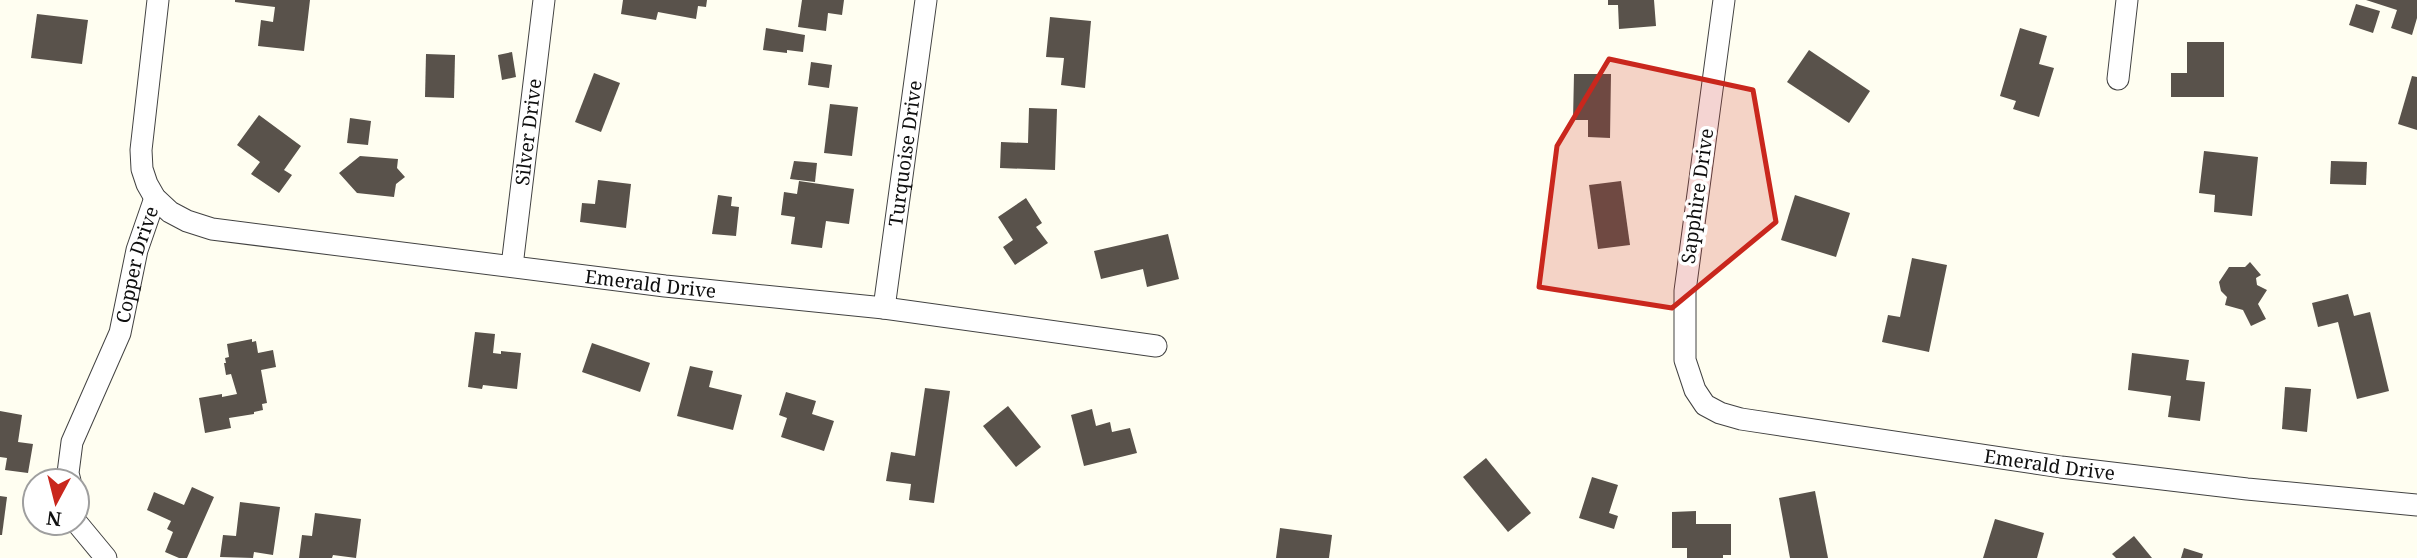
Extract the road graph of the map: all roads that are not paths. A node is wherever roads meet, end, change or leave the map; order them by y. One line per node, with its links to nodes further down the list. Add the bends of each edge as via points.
1 (158, 0): 7 (street, Copper Drive, via 141,150 142,169)
2 (544, 0): 8 (street, Silver Drive)
3 (926, 0): 9 (street, Turquoise Drive)
4 (1724, 0): 11 (street, Sapphire Drive, via 1685,291 1685,360)
5 (2127, 0): 6 (street)
6 (2118, 79)
7 (155, 198): 8 (street, Emerald Drive, via 179,216 212,229); 12 (street, Copper Drive, via 137,250 120,333 72,442)
8 (512, 266): 9 (street, Emerald Drive)
9 (884, 308): 10 (street, Emerald Drive)
10 (1156, 346)
11 (1695, 390): 13 (street, Emerald Drive, via 1705,405 1720,413 1781,425 2061,467)
12 (69, 467)
13 (2417, 505)
14 (88, 537): 15 (street)
15 (106, 558)

